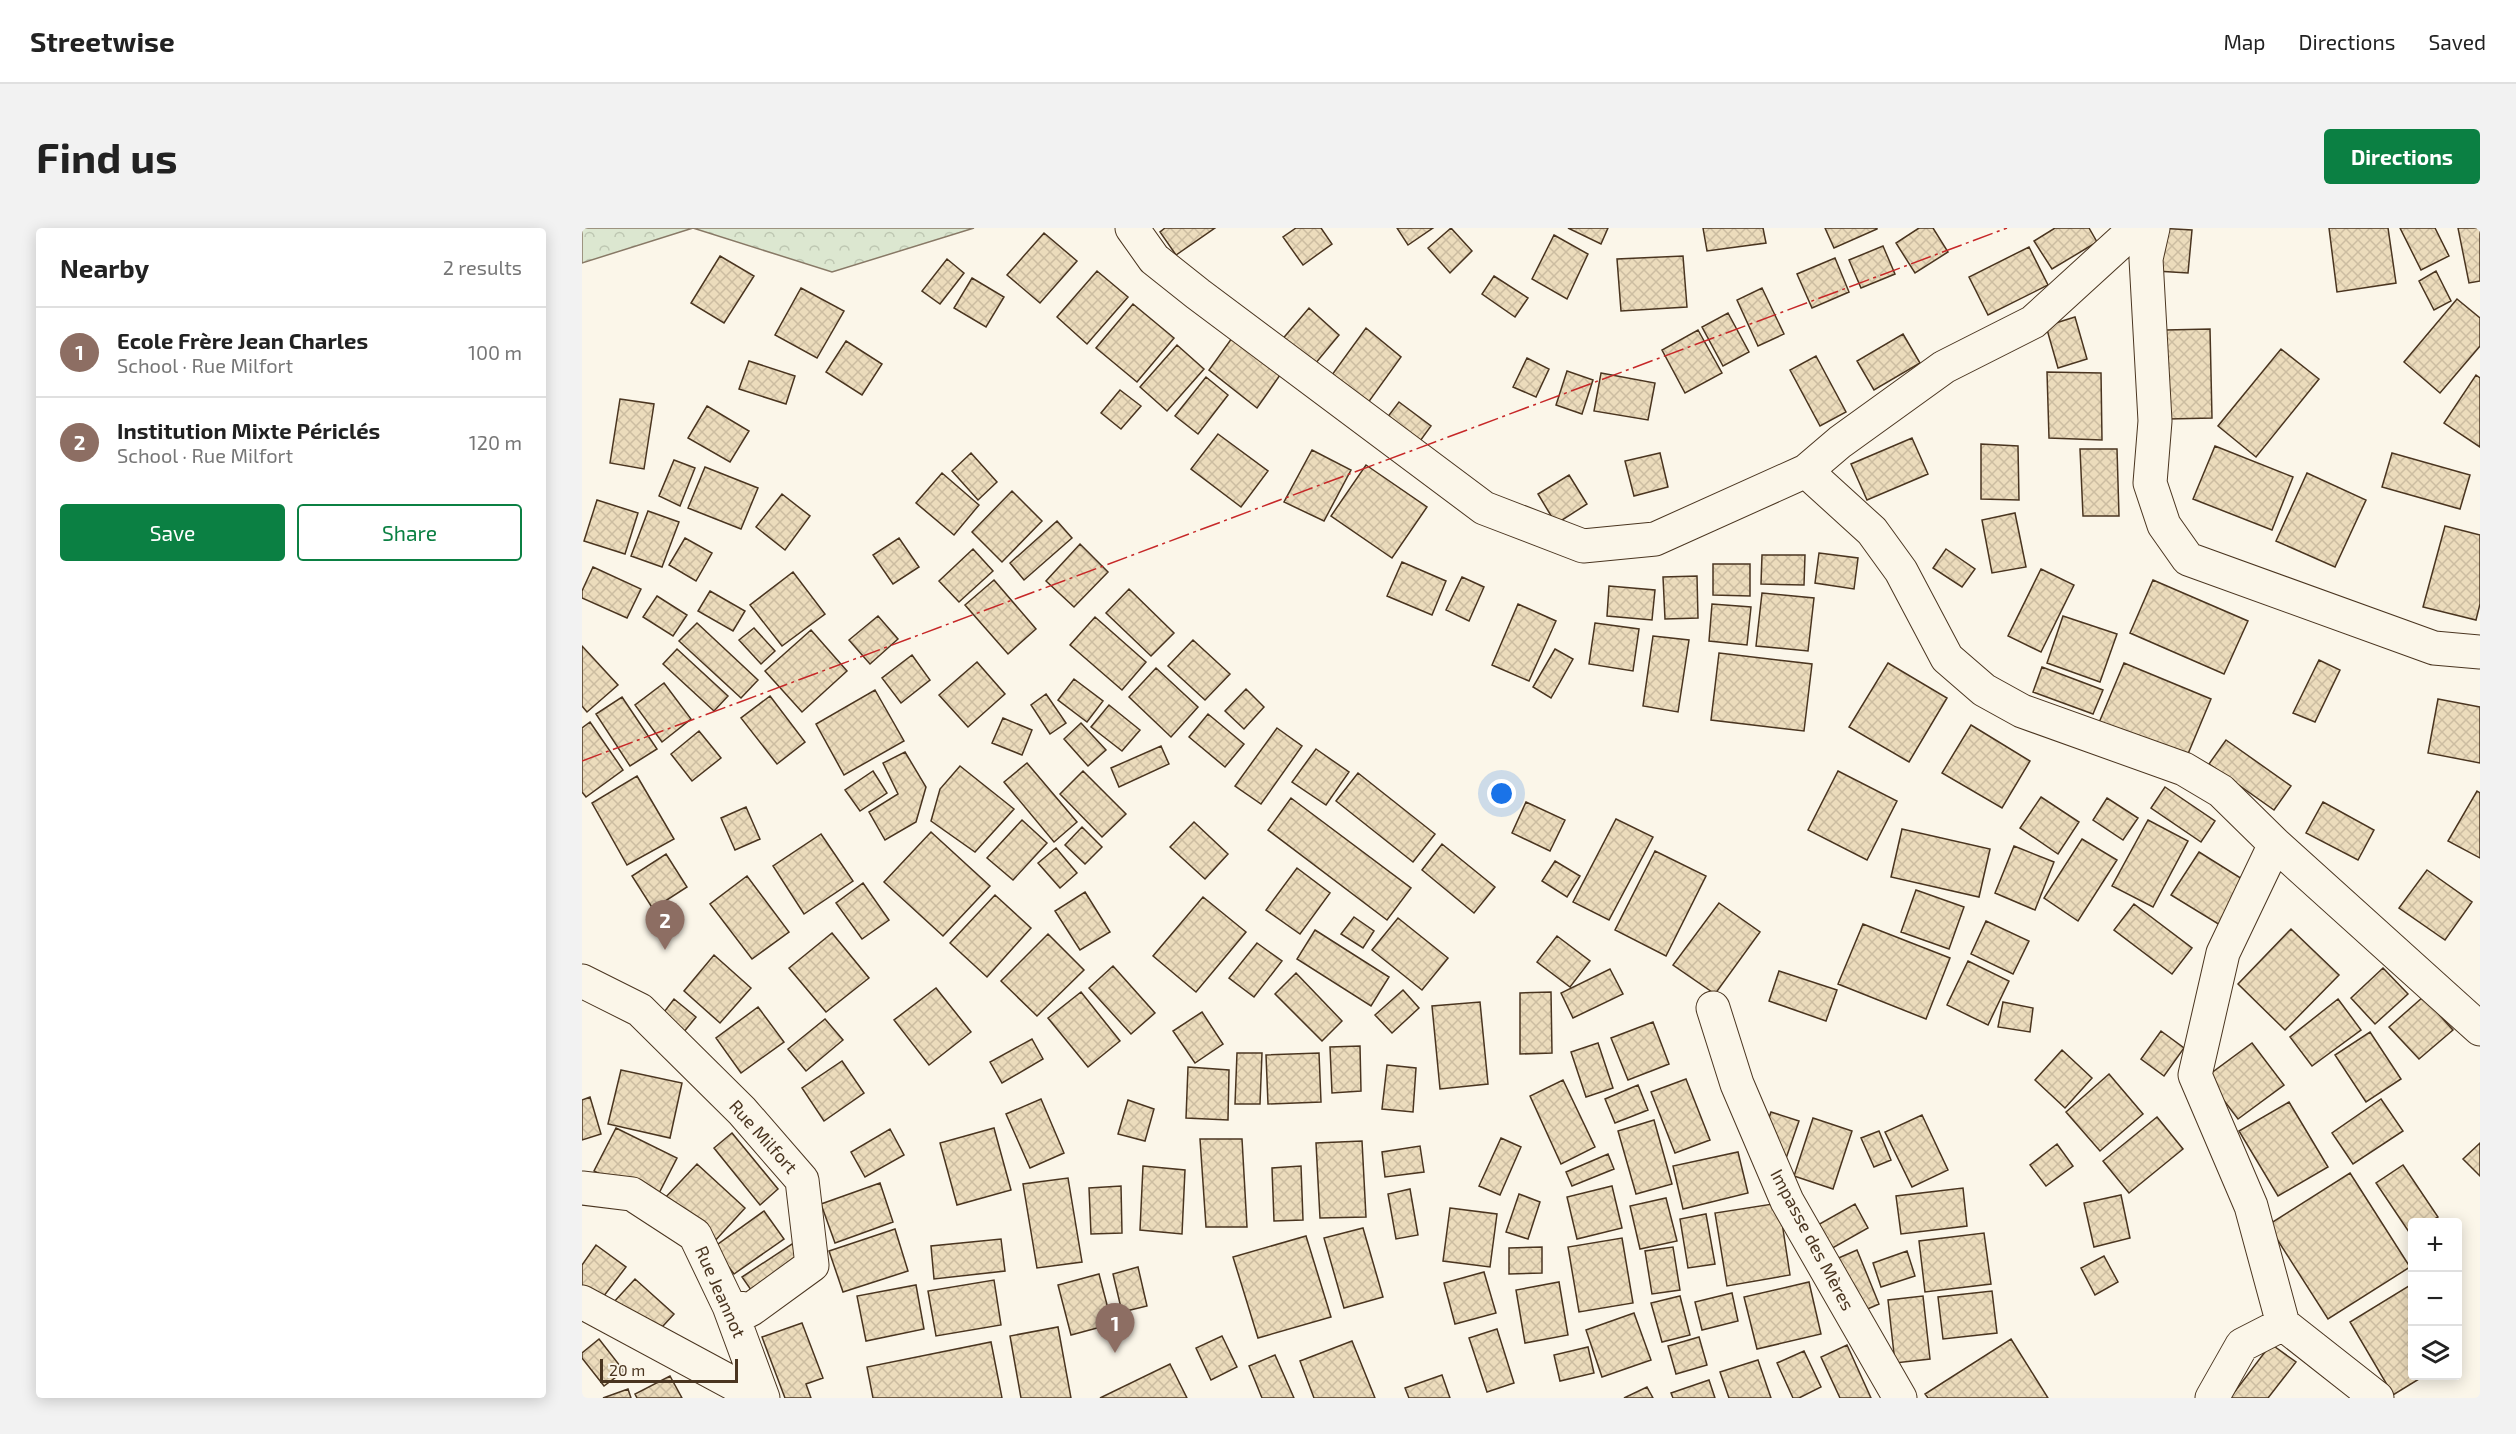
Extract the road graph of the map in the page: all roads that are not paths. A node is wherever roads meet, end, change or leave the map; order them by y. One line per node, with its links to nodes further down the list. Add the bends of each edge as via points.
1 (1132, 228): 4 (street, via 1154,259 1484,508 1583,546 1655,539)
2 (2136, 228): 4 (street, via 2033,322 1944,367)
3 (2153, 228): 5 (street, via 2146,259 2155,421 2150,483 2164,525 2188,559 2434,648)
4 (1806, 471): 6 (street, via 1872,531 1901,571 1947,658 1984,690 2022,711 2184,769 2221,791)
5 (2480, 652)
6 (2275, 844): 9 (street); 13 (street, via 2223,953 2195,1075 2251,1206)
7 (582, 981): 12 (street, Rue Milfort, via 640,1011 742,1111 802,1180 812,1265 750,1310)
8 (1713, 1008): 15 (street, Impasse des Mères, via 1737,1084 1787,1201)
9 (2480, 1029)
10 (582, 1188): 12 (street, Rue Jeannot, via 632,1194 695,1235)
11 (582, 1302): 14 (street)
12 (729, 1306): 14 (street, Rue Jeannot)
13 (2283, 1324): 16 (street, via 2242,1346); 17 (street)
14 (761, 1398)
15 (1900, 1398)
16 (2212, 1398)
17 (2377, 1398)

